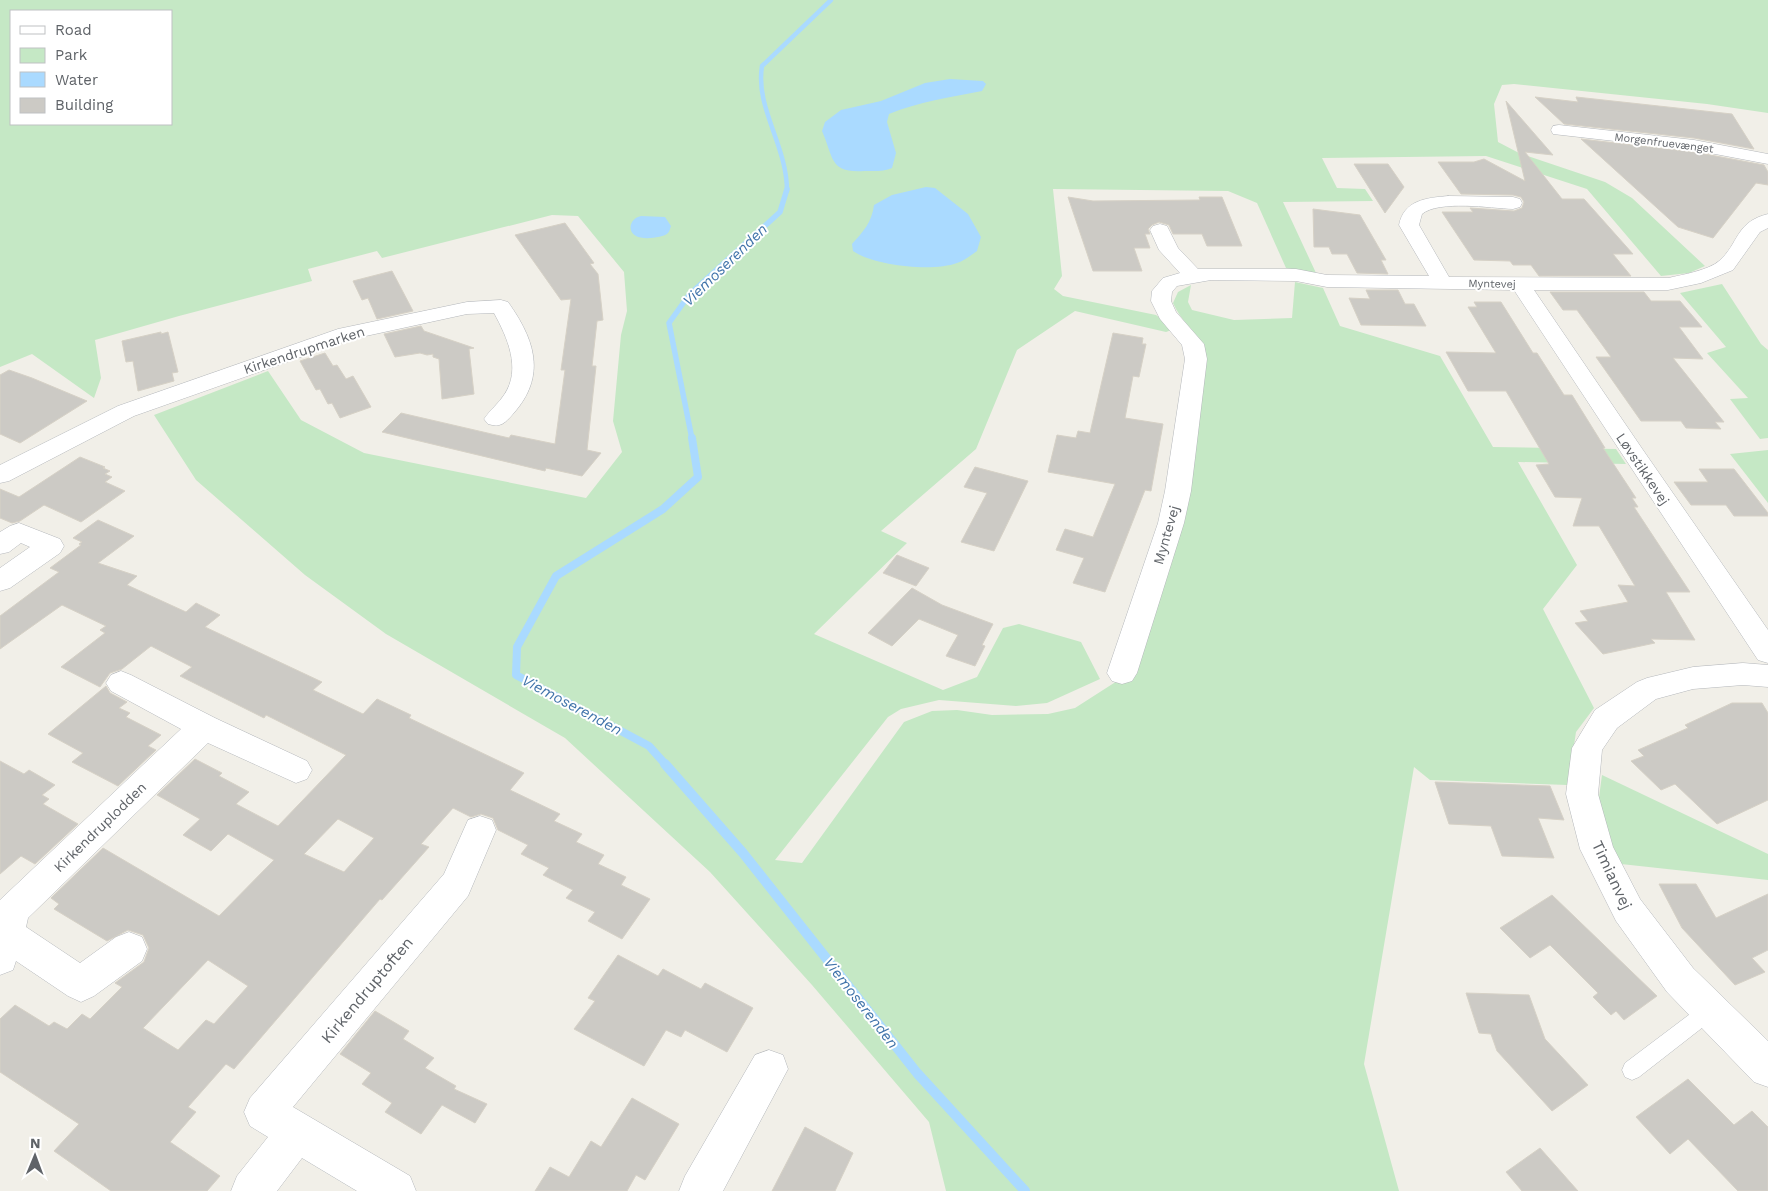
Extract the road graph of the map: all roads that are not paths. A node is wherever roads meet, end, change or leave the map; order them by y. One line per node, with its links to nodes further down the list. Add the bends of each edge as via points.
1 (1559, 130): 2 (street, Morgenfruevænget, via 1694,145)
2 (1768, 159)
3 (1513, 203): 7 (street, via 1431,202 1417,208 1410,216 1409,225)
4 (1768, 220): 8 (street, Myntevej, via 1753,228 1726,266 1694,279 1668,284)
5 (1160, 230): 6 (street, via 1168,250)
6 (1193, 276): 7 (street, Myntevej, via 1296,275 1328,282); 14 (street, Myntevej, via 1170,282 1162,291 1161,301 1167,315 1192,344 1196,359 1171,523)
7 (1443, 283): 8 (street, Myntevej)
8 (1520, 284): 13 (street, Løvstikkevej)
9 (496, 419): 10 (street, Kirkendrupmarken, via 517,394 522,375 518,338 501,306 468,308 346,334 126,411)
10 (0, 475)
11 (0, 545): 12 (street, via 19,532 51,546)
12 (0, 581)
13 (1768, 652)
14 (1122, 673)
15 (1768, 676): 22 (street, Timianvej, via 1743,674 1693,678 1647,690 1606,719 1587,748 1582,794 1597,848 1628,910 1680,980)
16 (121, 683): 17 (street)
17 (204, 727): 18 (street); 20 (street, Kirkendruplodden, via 13,910)
18 (296, 770)
19 (480, 830): 26 (street, Kirkendruptoften, via 456,884 264,1112)
20 (2, 941): 21 (street, Kirkendruplodden, via 80,984)
21 (129, 949)
22 (1710, 1011): 23 (street, Timianvej); 25 (lane)
23 (1768, 1068)
24 (769, 1069): 29 (street)
25 (1632, 1070)
26 (297, 1132): 27 (street); 28 (street, Kirkendruptoften)
27 (252, 1191)
28 (395, 1191)
29 (700, 1191)

